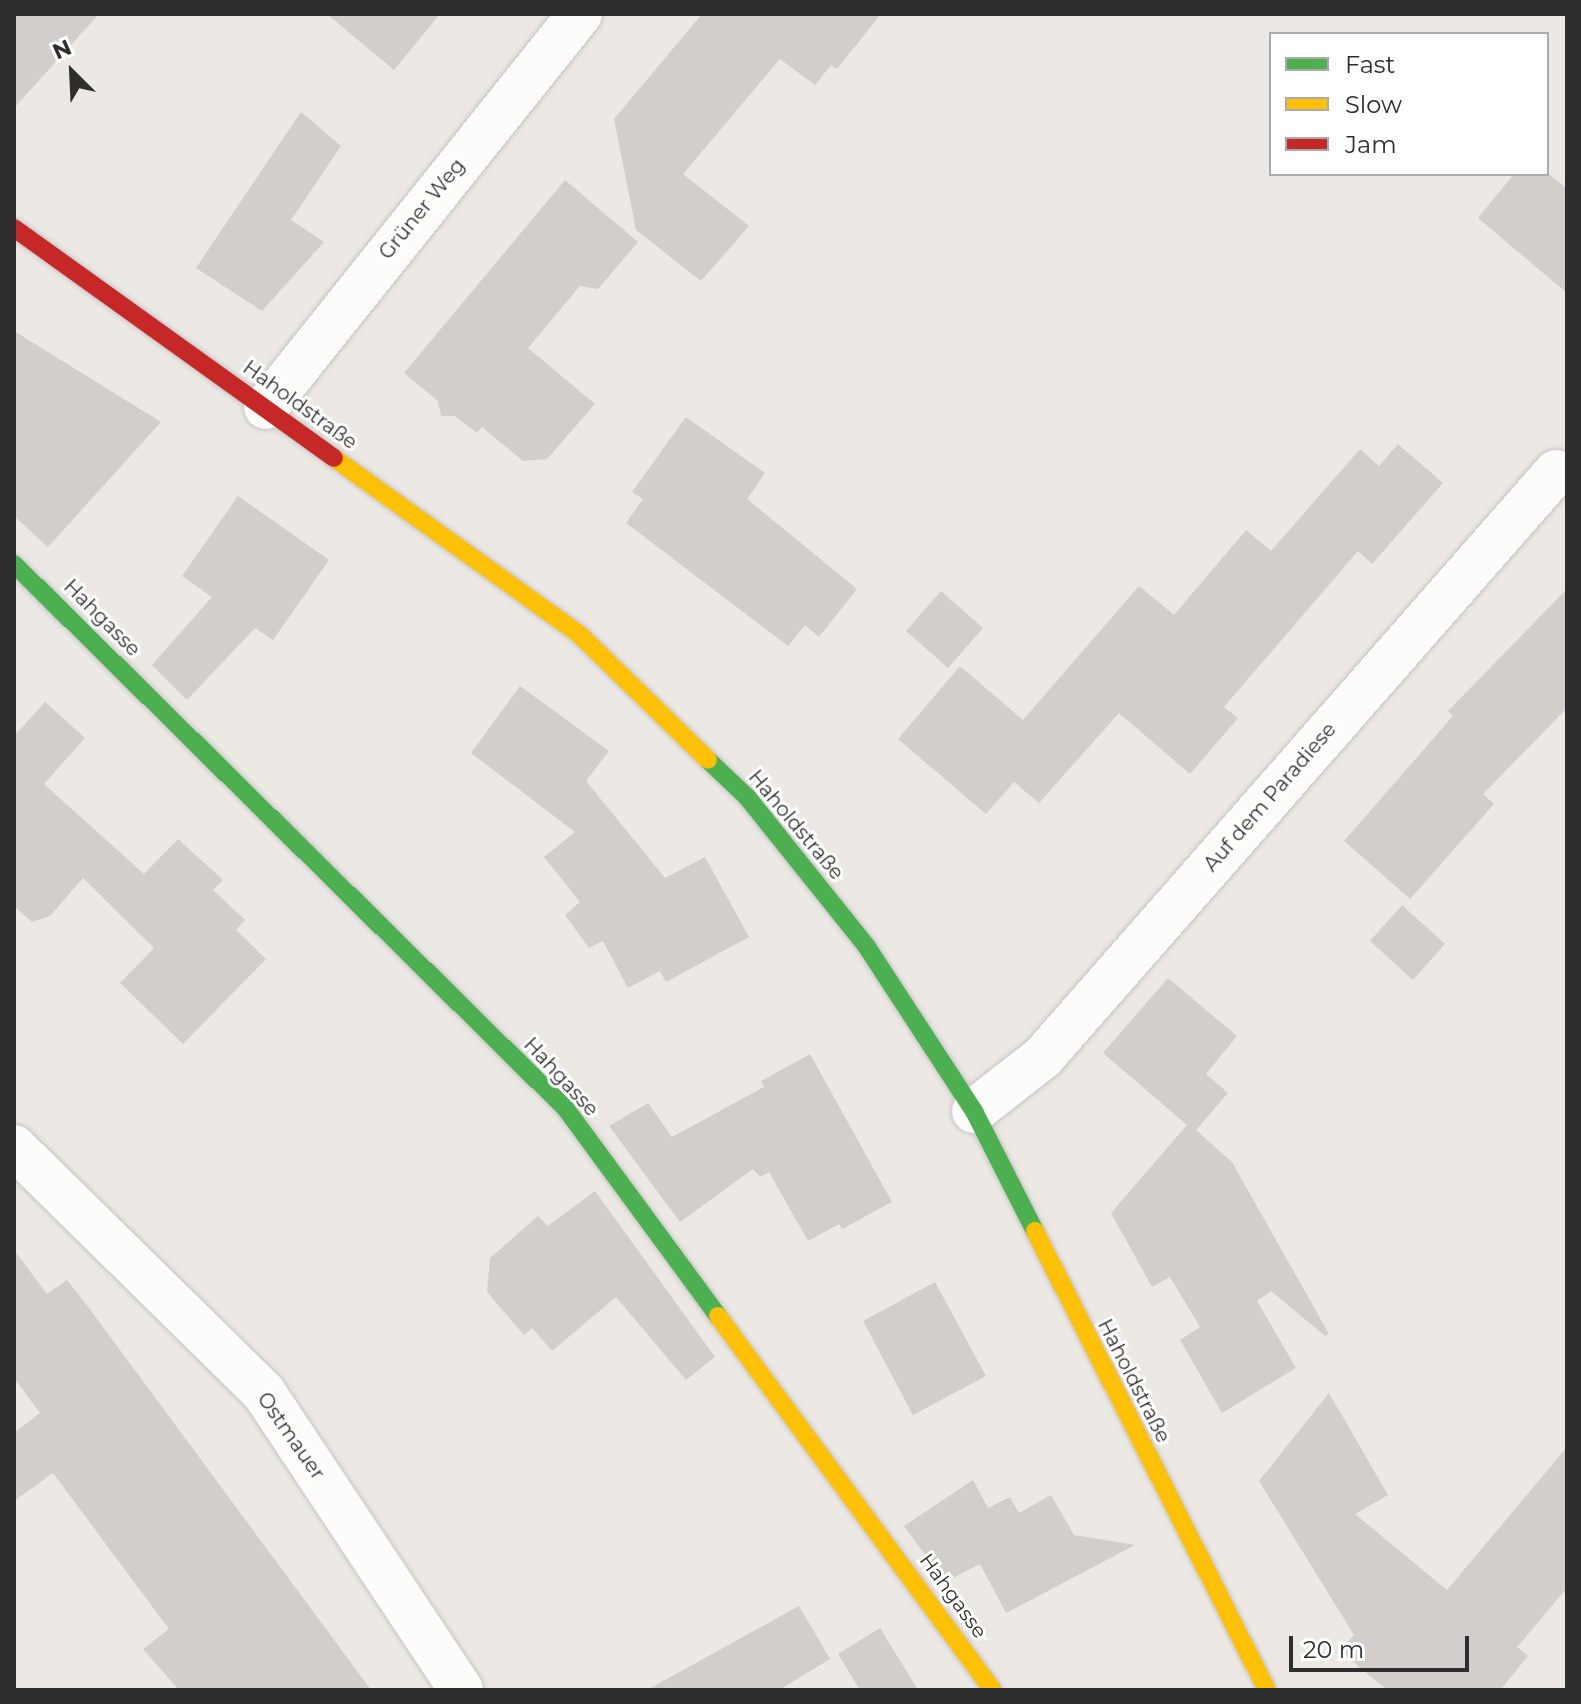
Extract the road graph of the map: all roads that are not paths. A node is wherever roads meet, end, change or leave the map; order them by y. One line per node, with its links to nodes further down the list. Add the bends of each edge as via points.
1 (570, 18): 3 (street, Grüner Weg)
2 (14, 228): 3 (street, Haholdstraße)
3 (266, 407): 6 (street, Haholdstraße, via 579,634 747,797 867,947)
4 (1556, 472): 6 (street, Auf dem Paradiese, via 1043,1057)
5 (14, 564): 9 (street, Hahgasse, via 566,1109)
6 (974, 1111): 10 (street, Haholdstraße)
7 (14, 1147): 8 (street, Ostmauer, via 264,1393)
8 (461, 1690)
9 (993, 1690)
10 (1267, 1690)

